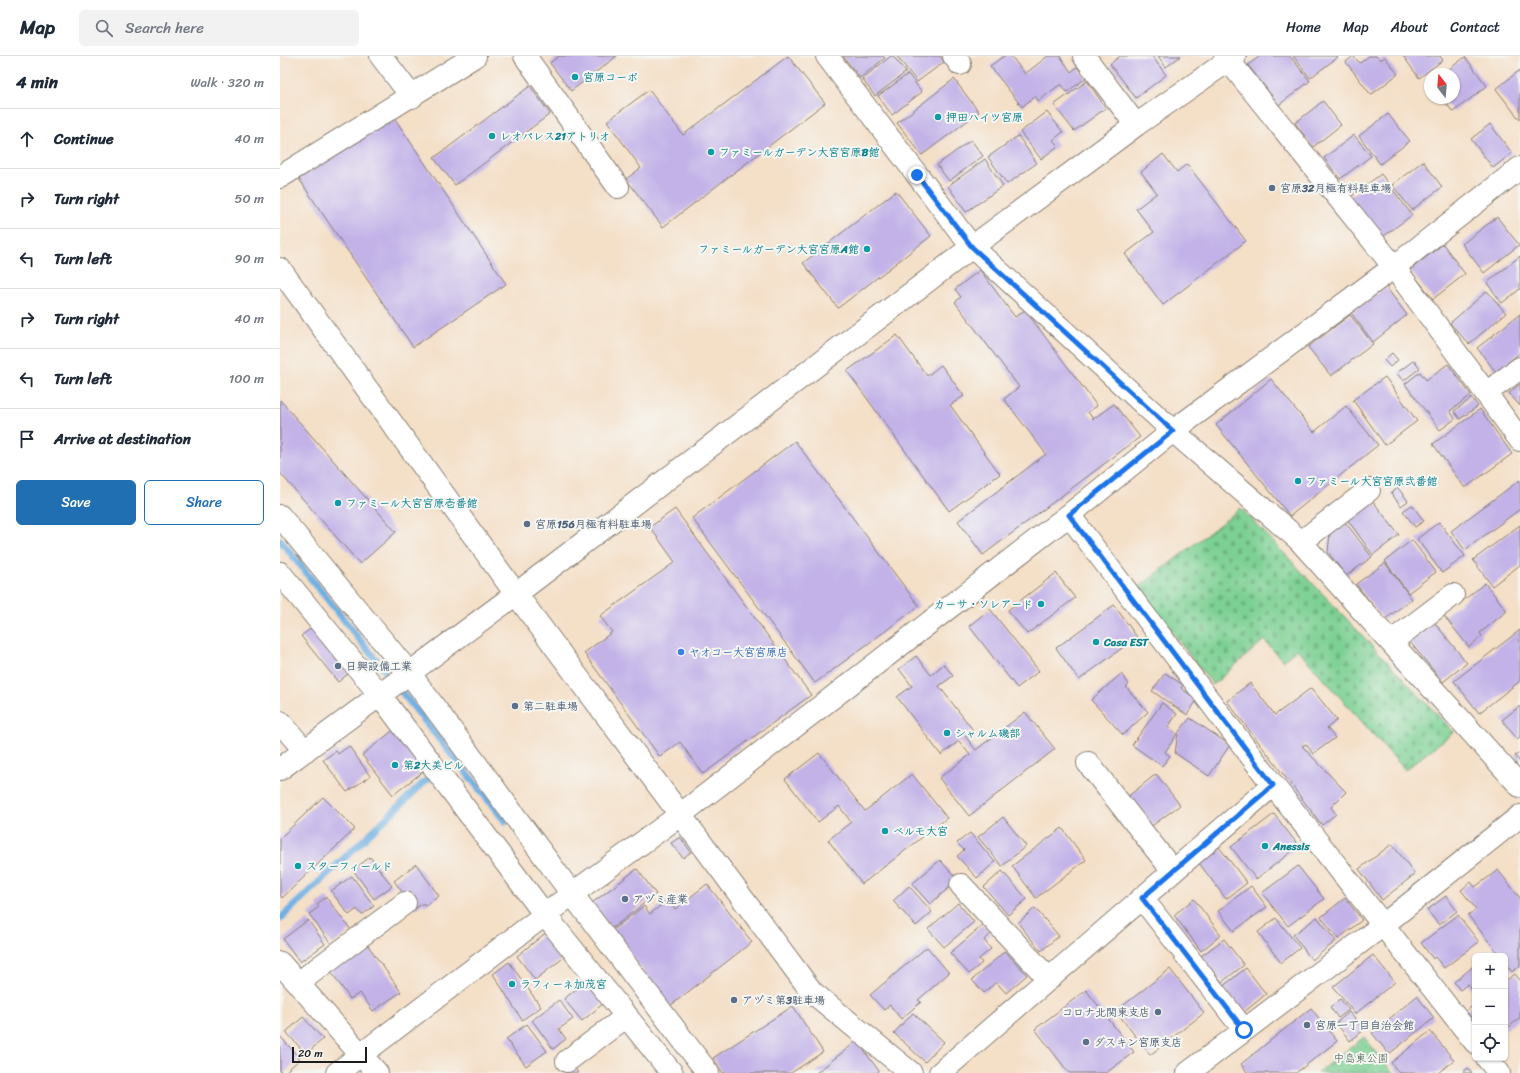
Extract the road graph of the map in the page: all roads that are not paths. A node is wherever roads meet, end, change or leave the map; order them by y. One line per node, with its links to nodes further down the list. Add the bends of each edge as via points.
1 (381, 56): 7 (street)
2 (475, 56): 7 (street)
3 (525, 56): 11 (street)
4 (827, 56): 12 (street)
5 (1084, 56): 8 (street)
6 (1230, 58): 8 (street); 13 (street)
7 (412, 97): 10 (street)
8 (1136, 125): 12 (street)
9 (1520, 168): 13 (street)
10 (280, 177)
11 (618, 187)
12 (972, 247): 17 (street); 24 (street)
13 (1394, 267): 16 (street); 17 (street)
14 (280, 269): 24 (street)
15 (1520, 368): 16 (street)
16 (1486, 393): 18 (street)
17 (1173, 431): 20 (street); 22 (street)
18 (1520, 440)
19 (1369, 490): 22 (street)
20 (1069, 515): 33 (street); 35 (street)
21 (280, 516): 27 (street)
22 (1301, 542): 26 (street)
23 (280, 573): 28 (street)
24 (516, 594): 27 (street); 35 (street)
25 (1453, 596): 26 (street)
26 (1391, 642): 34 (street)
27 (410, 674): 28 (street); 41 (street)
28 (384, 692): 30 (street); 41 (street)
29 (280, 722): 30 (street)
30 (305, 751): 32 (street)
31 (1088, 763): 37 (street)
32 (280, 769)
33 (1273, 785): 37 (street); 42 (street)
34 (1520, 786)
35 (680, 815): 41 (street); 56 (street, via 812,992)
36 (1520, 816): 42 (street)
37 (1173, 871): 39 (street)
38 (961, 885): 44 (street)
39 (1142, 898): 44 (street); 47 (street)
40 (405, 903): 45 (street)
41 (560, 903): 46 (street); 49 (street); 55 (street)
42 (1383, 925): 47 (street); 48 (street)
43 (280, 962): 45 (street)
44 (1048, 980): 57 (street)
45 (298, 983): 49 (street)
46 (627, 1016): 50 (street); 54 (street)
47 (1244, 1030): 58 (street)
48 (1472, 1038)
49 (360, 1054): 52 (street); 53 (street)
50 (567, 1061)
51 (1489, 1061): 59 (street)
52 (337, 1073)
53 (377, 1073)
54 (672, 1073)
55 (708, 1073)
56 (911, 1073)
57 (940, 1073)
58 (1188, 1073)
59 (1499, 1073)

